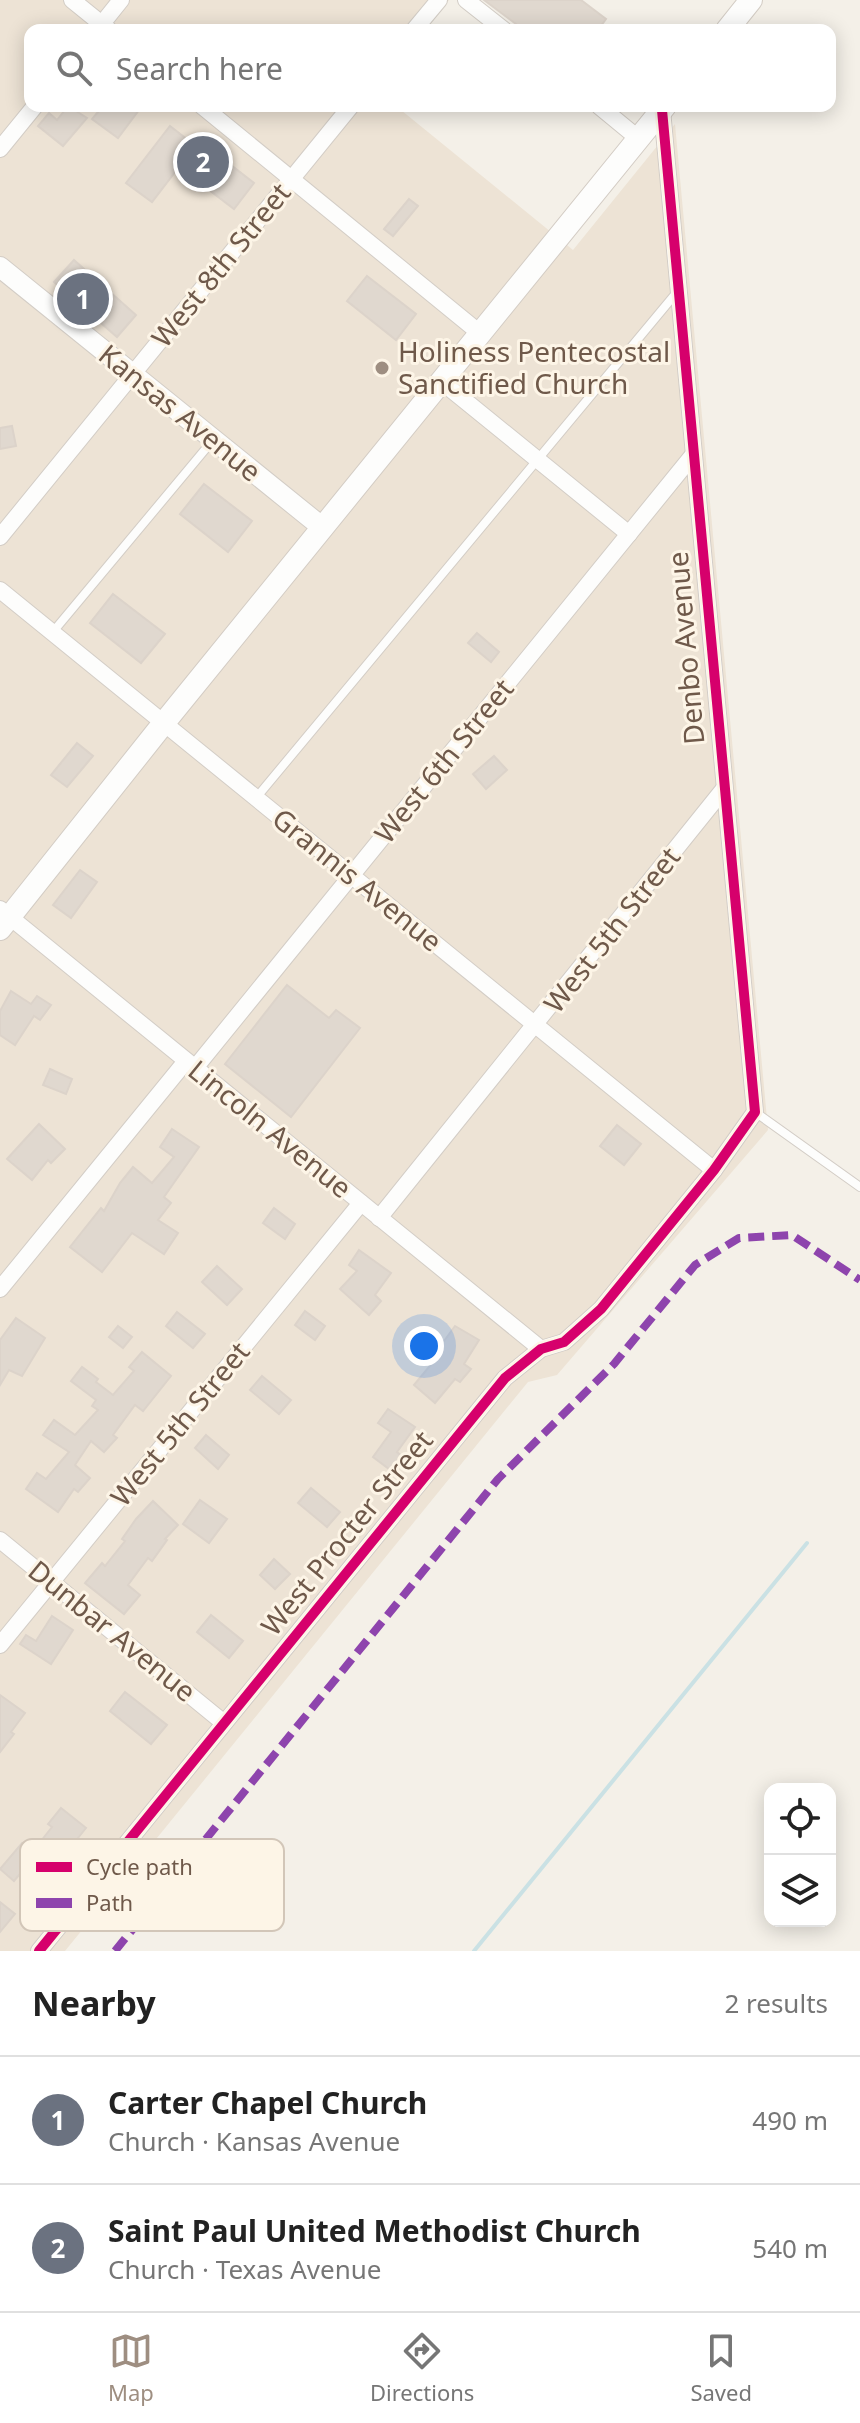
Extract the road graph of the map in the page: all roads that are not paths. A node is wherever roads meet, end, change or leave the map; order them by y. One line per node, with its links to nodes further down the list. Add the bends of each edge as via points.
1 (72, 0): 6 (street)
2 (121, 0): 7 (street)
3 (439, 0): 8 (street)
4 (466, 0): 9 (street)
5 (751, 0): 10 (main road)
6 (98, 24)
7 (105, 24)
8 (419, 24)
9 (496, 24)
10 (732, 24)
11 (30, 112): 18 (street)
12 (209, 112): 19 (street)
13 (346, 112): 19 (street, West 8th Street)
14 (606, 112): 17 (street)
15 (661, 112): 17 (main road)
16 (664, 112): 21 (street, Denbo Avenue)
17 (639, 139): 22 (main road)
18 (0, 149)
19 (291, 179): 22 (street); 23 (street, West 8th Street)
20 (0, 267): 23 (street, Kansas Avenue)
21 (679, 290): 26 (street, Denbo Avenue); 27 (lane)
22 (481, 334): 24 (main road)
23 (132, 374): 25 (street, Kansas Avenue); 30 (street, West 8th Street)
24 (442, 382): 27 (street); 28 (main road)
25 (213, 440): 28 (street, Kansas Avenue); 32 (lane)
26 (693, 455): 29 (street, West 6th Street); 34 (street, Denbo Avenue)
27 (537, 459): 29 (street); 35 (lane)
28 (323, 528): 33 (main road)
29 (629, 534): 36 (street, West 6th Street)
30 (0, 537)
31 (0, 590): 32 (street, Grannis Avenue)
32 (52, 633): 33 (street, Grannis Avenue)
33 (163, 724): 35 (street, Grannis Avenue); 37 (main road)
34 (723, 790): 38 (street, West 5th Street); 40 (street, Denbo Avenue)
35 (255, 799): 36 (street, Grannis Avenue)
36 (351, 875): 38 (street, Grannis Avenue); 39 (street, West 6th Street)
37 (3, 919): 39 (street, Lincoln Avenue)
38 (536, 1026): 41 (street, Grannis Avenue); 44 (street, West 5th Street)
39 (190, 1064): 43 (street, Lincoln Avenue); 45 (street, West 6th Street)
40 (755, 1112): 41 (street); 42 (lane)
41 (714, 1170): 46 (street, West Procter Street, via 601,1309 564,1342)
42 (860, 1187)
43 (361, 1203): 44 (street, Lincoln Avenue); 48 (street, West 5th Street)
44 (379, 1218): 46 (street, Lincoln Avenue)
45 (0, 1289)
46 (541, 1349): 50 (street, West Procter Street, via 505,1378)
47 (0, 1540): 48 (street, Dunbar Avenue)
48 (51, 1582): 49 (street, West 5th Street); 50 (street, Dunbar Avenue)
49 (0, 1645)
50 (224, 1723): 51 (street, West Procter Street)
51 (130, 1839)
52 (55, 1931): 53 (street, West Procter Street)
53 (39, 1951)

